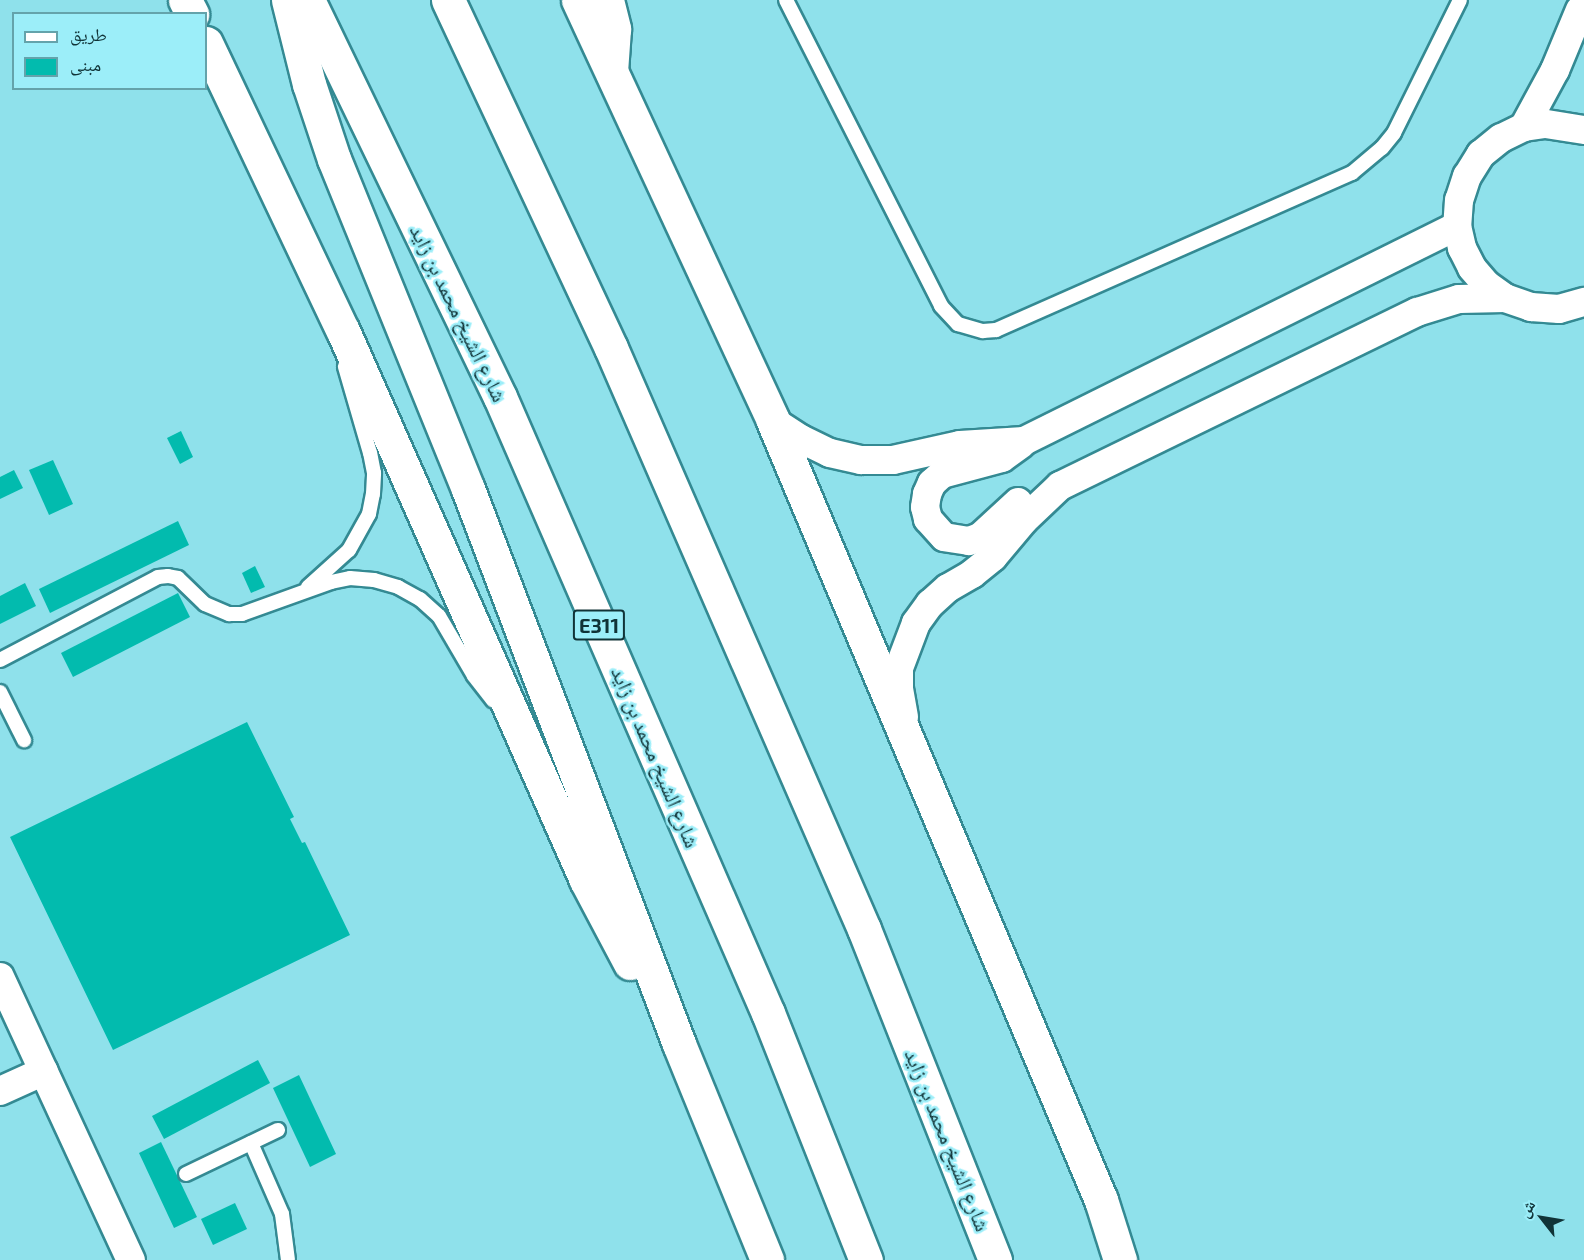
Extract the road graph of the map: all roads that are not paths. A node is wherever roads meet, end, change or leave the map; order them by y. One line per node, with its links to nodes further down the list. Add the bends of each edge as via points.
1 (288, 0): 27 (main road, via 309,84 334,159 468,489)
2 (308, 0): 37 (main road, شارع الشيخ محمد بن زايد / E311, via 500,397 768,1013)
3 (448, 0): 38 (main road, شارع الشيخ محمد بن زايد, via 611,348 860,918)
4 (578, 0): 10 (main road)
5 (607, 0): 10 (main road, via 614,29)
6 (786, 0): 7 (lane, via 941,306 958,324 983,331 996,330 1352,173 1368,162 1394,133)
7 (1460, 0)
8 (1581, 15): 11 (street)
9 (207, 45): 16 (main road)
10 (611, 68): 17 (main road)
11 (1524, 127): 12 (street, via 1545,124); 13 (street, via 1481,154 1458,200)
12 (1584, 130)
13 (1457, 226): 14 (street, via 1472,268); 18 (street)
14 (1505, 298): 15 (street, via 1531,307 1559,309); 19 (street, via 1459,299 1438,304)
15 (1584, 302)
16 (343, 332): 20 (lane, via 344,365 370,453 373,494 369,514 349,550); 23 (main road)
17 (773, 421): 18 (street, via 830,453 861,460 894,460 960,446); 25 (main road)
18 (1024, 441): 19 (street, via 1002,458 953,469 932,483 925,507 934,530 944,537 969,541 980,537 1019,502)
19 (1060, 486): 25 (street, via 993,557 948,588 916,623 899,668)
20 (304, 590): 21 (lane, via 254,611 229,614 205,604 178,578 158,577); 23 (lane, via 350,578 398,587 420,599 439,616 474,676)
21 (0, 660)
22 (0, 692): 24 (lane)
23 (518, 722): 27 (main road, via 586,880)
24 (24, 740)
25 (910, 746): 33 (main road)
26 (0, 977): 28 (street)
27 (679, 1044): 36 (main road)
28 (44, 1071): 29 (street); 34 (street)
29 (0, 1091)
30 (278, 1130): 31 (lane)
31 (251, 1143): 32 (lane); 35 (lane, via 282,1214)
32 (186, 1174)
33 (1101, 1200): 39 (main road); 40 (main road)
34 (131, 1260)
35 (288, 1260)
36 (767, 1260)
37 (866, 1260)
38 (995, 1260)
39 (1120, 1260)
40 (1131, 1260)

